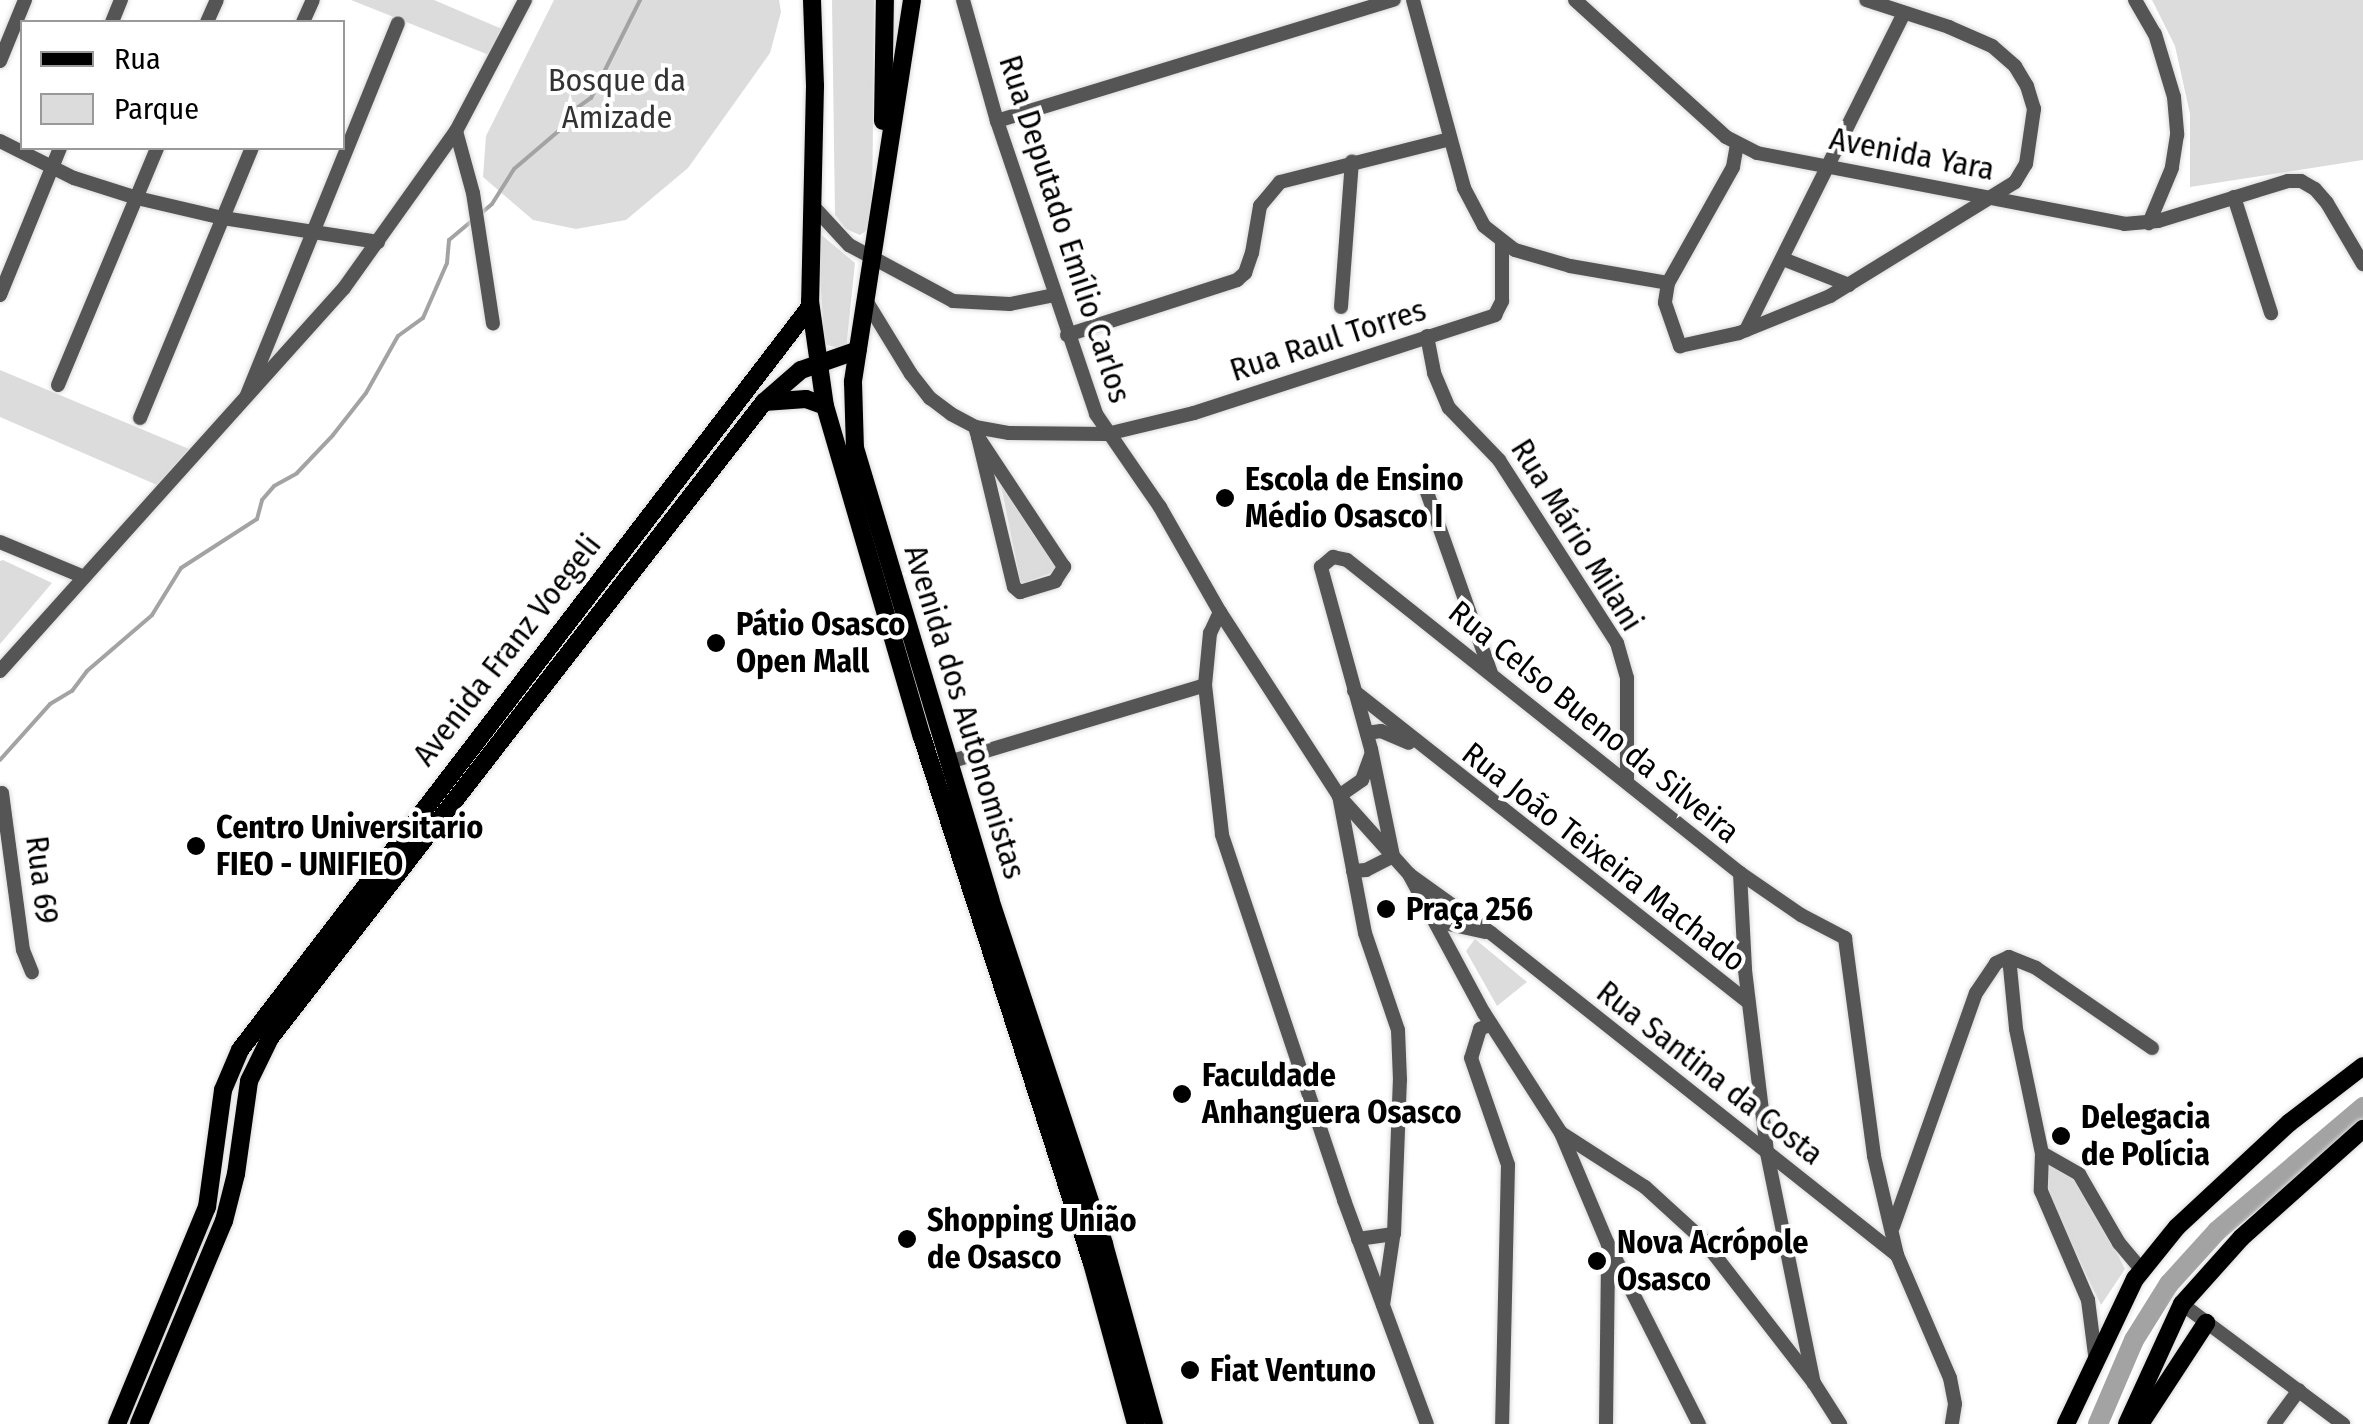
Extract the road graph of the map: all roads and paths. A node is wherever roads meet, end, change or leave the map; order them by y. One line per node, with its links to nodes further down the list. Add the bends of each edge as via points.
1 (25, 0): 16 (street)
2 (526, 0): 18 (street)
3 (884, 0): 25 (main road)
4 (912, 0): 25 (main road, Avenida dos Autonomistas)
5 (963, 0): 17 (street, Rua Deputado Emílio Carlos)
6 (1392, 0): 17 (street)
7 (1413, 0): 19 (street)
8 (1575, 0): 14 (street, Avenida Yara)
9 (1595, 0): 14 (street)
10 (1866, 0): 13 (street)
11 (2135, 0): 36 (street, via 2155,34 2174,97 2177,135 2172,168)
12 (813, 2): 34 (main road, Avenida dos Autonomistas)
13 (1904, 14): 29 (street); 33 (street, via 1992,46 2028,86 2034,132 2026,164)
14 (1595, 19): 21 (street, Avenida Yara)
15 (398, 24): 37 (street)
16 (0, 62)
17 (998, 121): 46 (street, Rua Deputado Emílio Carlos)
18 (456, 131): 38 (street); 51 (street)
19 (1450, 139): 27 (street); 39 (street, via 1477,216)
20 (0, 140): 30 (street)
21 (1737, 145): 26 (street, Avenida Yara); 28 (street)
22 (59, 150): 30 (street)
23 (156, 150): 32 (street)
24 (251, 150): 35 (street)
25 (885, 152): 40 (main road, Avenida dos Autonomistas)
26 (1758, 153): 28 (street); 29 (street, Avenida Yara)
27 (1352, 161): 48 (street); 53 (street, via 1271,188 1260,206 1248,264 1236,280)
28 (1733, 167): 43 (street)
29 (1830, 167): 33 (street, Avenida Yara); 41 (street)
30 (52, 168): 32 (street); 45 (street)
31 (2234, 197): 36 (street, Avenida Yara); 42 (street, Avenida Yara, via 2288,181 2315,189); 50 (street)
32 (136, 198): 35 (street); 57 (street)
33 (1993, 198): 36 (street, Avenida Yara); 44 (street)
34 (814, 206): 40 (street, via 834,232); 49 (main road, Avenida dos Autonomistas)
35 (223, 218): 37 (street); 61 (street)
36 (2148, 223)
37 (312, 234): 38 (street); 59 (street)
38 (378, 242): 59 (street)
39 (1502, 244): 43 (street, via 1570,266); 54 (street, Rua Raul Torres, via 1498,312)
40 (871, 259): 46 (street, via 953,301 1010,304); 47 (main road, Avenida dos Autonomistas)
41 (1783, 259): 44 (street); 52 (street)
42 (2363, 264)
43 (1668, 283): 52 (street, via 1665,303 1680,346)
44 (1850, 284): 52 (street)
45 (0, 295)
46 (1055, 295): 53 (street, Rua Deputado Emílio Carlos)
47 (865, 299): 55 (main road, Avenida dos Autonomistas); 62 (street, via 930,398)
48 (1341, 306)
49 (810, 307): 56 (main road, Avenida dos Autonomistas); 64 (main road, Avenida Franz Voegeli)
50 (2271, 312)
51 (493, 322)
52 (1746, 330)
53 (1068, 335): 63 (street, Rua Deputado Emílio Carlos)
54 (1427, 336): 63 (street, Rua Raul Torres, via 1194,413); 79 (street, Rua Mário Milani, via 1449,408 1499,460 1616,643 1627,678)
55 (858, 350): 56 (main road, Avenida Franz Voegeli); 77 (main road, Avenida dos Autonomistas, via 855,448)
56 (818, 362): 58 (main road, Avenida Franz Voegeli); 60 (main road, Avenida dos Autonomistas)
57 (58, 384)
58 (764, 402): 60 (main road, via 806,399); 65 (main road, Avenida Franz Voegeli)
59 (243, 405): 68 (street)
60 (826, 406): 123 (main road, Avenida dos Autonomistas, via 922,737 1092,1262)
61 (140, 418)
62 (976, 432): 62 (street, via 1014,587 1020,592 1055,581 1064,568); 63 (street, Rua Raul Torres)
63 (1107, 434): 69 (street, Rua Deputado Emílio Carlos, via 1160,507)
64 (698, 452): 65 (main road); 97 (main road, Avenida Franz Voegeli, via 250,1034)
65 (716, 465): 98 (main road, Avenida Franz Voegeli, via 270,1038)
66 (1423, 481): 71 (street)
67 (0, 542): 68 (street)
68 (84, 577): 70 (street)
69 (1220, 612): 72 (street, via 1210,633); 81 (street, Rua Deputado Emílio Carlos)
70 (0, 670)
71 (1492, 674): 73 (street, Rua Celso Bueno da Silveira, via 1346,560 1333,557 1321,567); 79 (street, Rua Celso Bueno da Silveira)
72 (1205, 685): 77 (street); 108 (street, via 1222,835)
73 (1354, 691): 74 (street); 76 (street, Rua João Teixeira Machado)
74 (1366, 733): 75 (street); 76 (street, Rua João Teixeira Machado, via 1390,733)
75 (1372, 749): 78 (street); 82 (street)
76 (1428, 754): 93 (street, Rua João Teixeira Machado)
77 (949, 762): 124 (main road, Avenida dos Autonomistas, via 1104,1244)
78 (1362, 780): 81 (street); 82 (street)
79 (1628, 782): 85 (street, Rua Celso Bueno da Silveira)
80 (2, 792): 92 (street, Rua 69, via 23,950)
81 (1338, 796): 83 (street); 84 (street)
82 (1382, 796): 83 (street)
83 (1394, 856): 84 (street); 86 (street)
84 (1354, 871): 107 (street, via 1365,934 1400,1046)
85 (1740, 873): 93 (street); 106 (street, Rua Celso Bueno da Silveira, via 1849,946 1865,1115)
86 (1410, 874): 87 (street); 89 (street, Rua Santina da Costa)
87 (1426, 908): 88 (street, Rua Santina da Costa); 90 (street)
88 (1468, 928): 89 (street, Rua Santina da Costa); 90 (street)
89 (1491, 933): 102 (street, Rua Santina da Costa)
90 (1452, 956): 94 (street)
91 (2009, 958): 95 (street, via 2036,968); 103 (street); 106 (street, via 1988,970 1976,993)
92 (32, 972)
93 (1748, 1002): 102 (street)
94 (1491, 1024): 101 (street); 125 (street, via 1480,1029 1470,1058 1508,1165)
95 (2152, 1048)
96 (2363, 1066): 112 (main road, via 2200,1202)
97 (228, 1074): 98 (main road); 99 (main road, Avenida Franz Voegeli)
98 (248, 1090): 99 (main road); 113 (main road, Avenida Franz Voegeli, via 230,1203)
99 (222, 1099): 110 (main road, Avenida Franz Voegeli, via 211,1190)
100 (2363, 1128): 114 (main road, via 2242,1238)
101 (1560, 1133): 104 (street); 105 (street)
102 (1767, 1153): 111 (street, Rua Santina da Costa); 118 (street)
103 (2042, 1153): 112 (street, via 2079,1174); 117 (street, via 2043,1200 2088,1300)
104 (1586, 1185): 105 (street, via 1596,1170); 109 (street)
105 (1645, 1187): 118 (street, via 1718,1256)
106 (1892, 1229): 111 (street)
107 (1393, 1236): 108 (street); 115 (street)
108 (1358, 1238): 115 (street)
109 (1608, 1244): 126 (street); 127 (street)
110 (189, 1254): 113 (main road, via 182,1284); 121 (main road, Avenida Franz Voegeli)
111 (1897, 1255): 129 (street, via 1950,1378)
112 (2142, 1270): 117 (main road)
113 (190, 1303): 122 (main road, Avenida Franz Voegeli)
114 (2182, 1304): 116 (street); 131 (main road)
115 (1383, 1305): 120 (street)
116 (2206, 1324): 119 (street); 132 (main road)
117 (2095, 1355): 130 (main road)
118 (1814, 1383): 128 (street)
119 (2299, 1390): 133 (street); 134 (street)
120 (1421, 1422)
121 (118, 1424)
122 (139, 1424)
123 (1136, 1424)
124 (1154, 1424)
125 (1502, 1424)
126 (1606, 1424)
127 (1699, 1424)
128 (1840, 1424)
129 (1952, 1424)
130 (2066, 1424)
131 (2127, 1424)
132 (2140, 1424)
133 (2274, 1424)
134 (2343, 1424)

